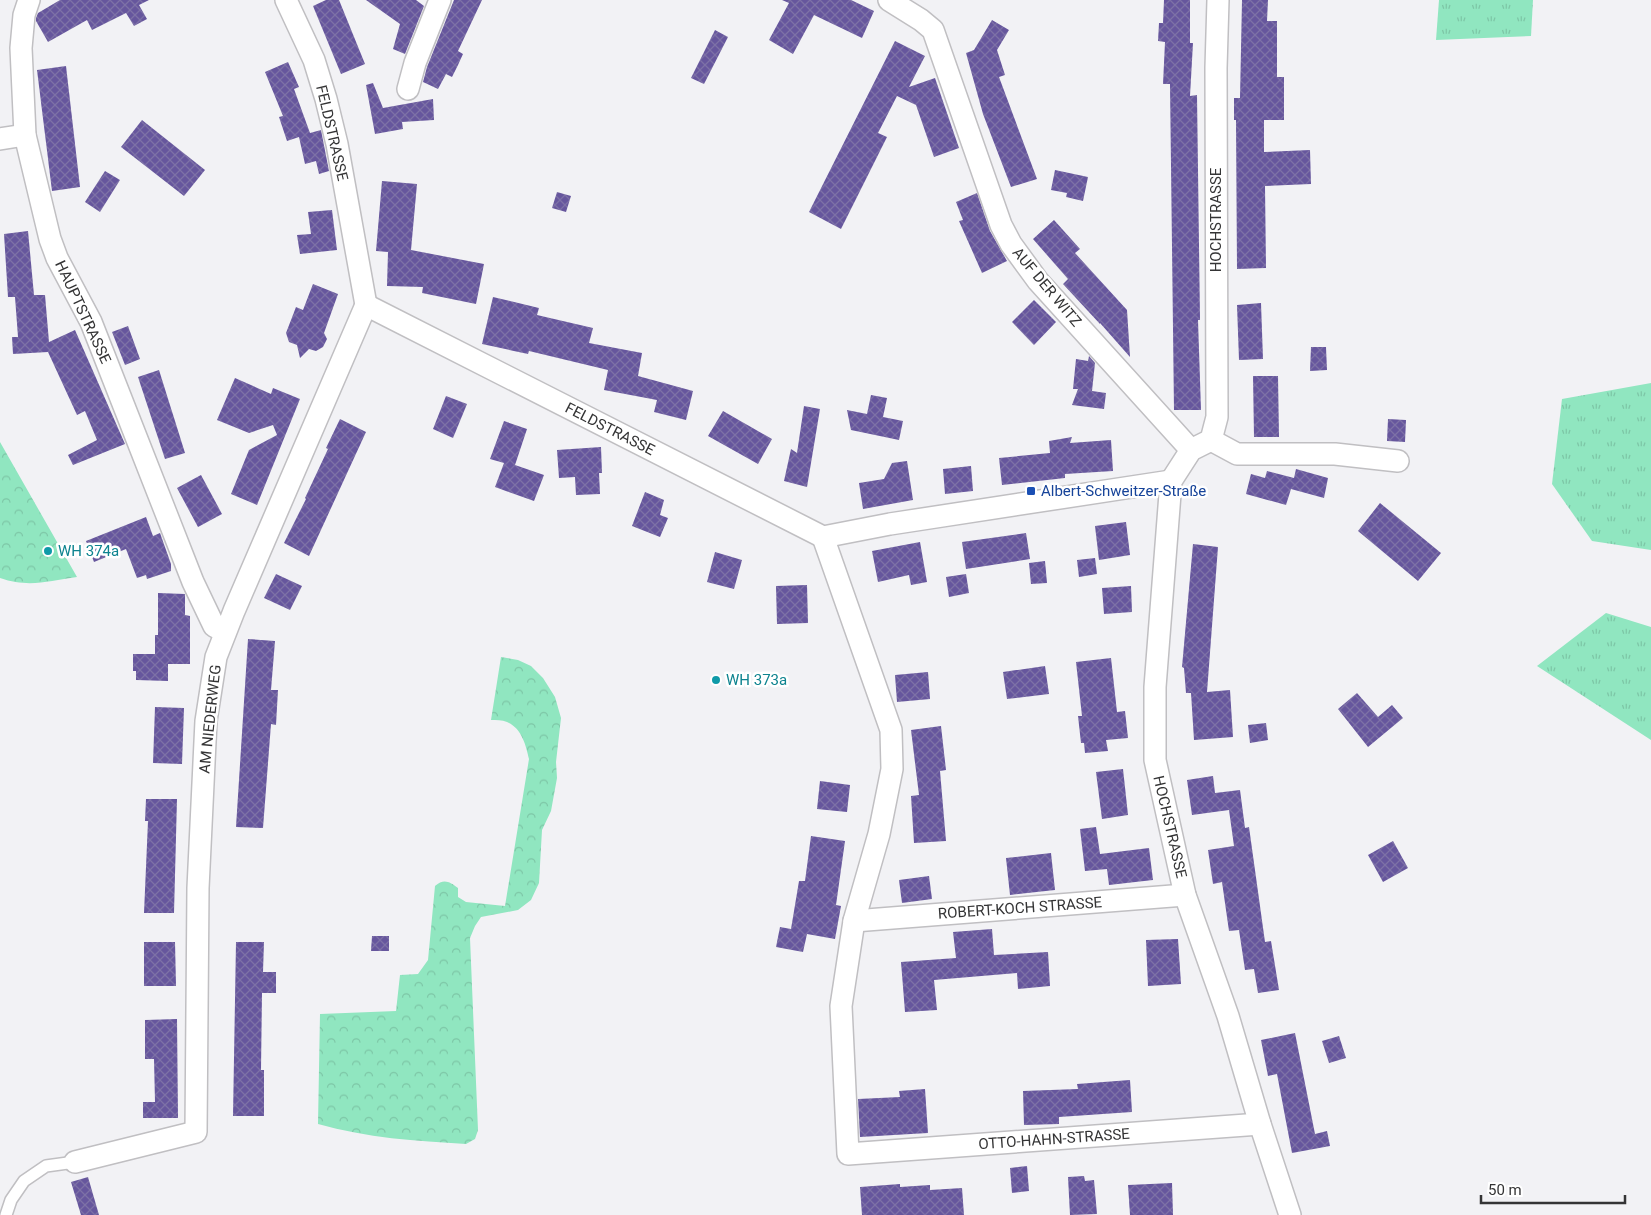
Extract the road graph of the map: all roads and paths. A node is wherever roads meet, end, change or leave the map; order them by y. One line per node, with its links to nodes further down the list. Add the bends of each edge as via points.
1 (30, 0): 7 (street, HAUPTSTRASSE, via 24,15 20,48)
2 (286, 0): 9 (street, FELDSTRASSE, via 314,60 326,99)
3 (889, 0): 11 (street, AUF DER WITZ, via 933,30 1001,225 1011,244 1038,281)
4 (1218, 0): 10 (street, HOCHSTRASSE, via 1217,417)
5 (435, 2): 6 (street)
6 (408, 89)
7 (25, 136): 8 (street); 15 (street, HAUPTSTRASSE, via 43,216 57,258 91,322 206,611 214,626)
8 (0, 139)
9 (366, 305): 14 (street, FELDSTRASSE); 15 (street, AM NIEDERWEG)
10 (1211, 440): 11 (street); 12 (street, via 1237,454 1335,454)
11 (1191, 450): 13 (street, HOCHSTRASSE)
12 (1398, 461)
13 (1171, 481): 14 (street); 16 (street, HOCHSTRASSE, via 1155,687 1154,760)
14 (823, 537): 17 (street, via 891,730 892,769 879,834)
15 (225, 632): 19 (street, AM NIEDERWEG, via 216,657 206,721 198,888 196,1132)
16 (1185, 895): 17 (street, ROBERT-KOCH STRASSE); 18 (street, HOCHSTRASSE, via 1228,1016)
17 (854, 921): 18 (street, OTTO-HAHN-STRASSE, via 840,1006 848,1154)
18 (1260, 1124): 21 (street, HOCHSTRASSE)
19 (75, 1162): 20 (lane, via 46,1166 24,1181 11,1200)
20 (6, 1215)
21 (1290, 1215)

